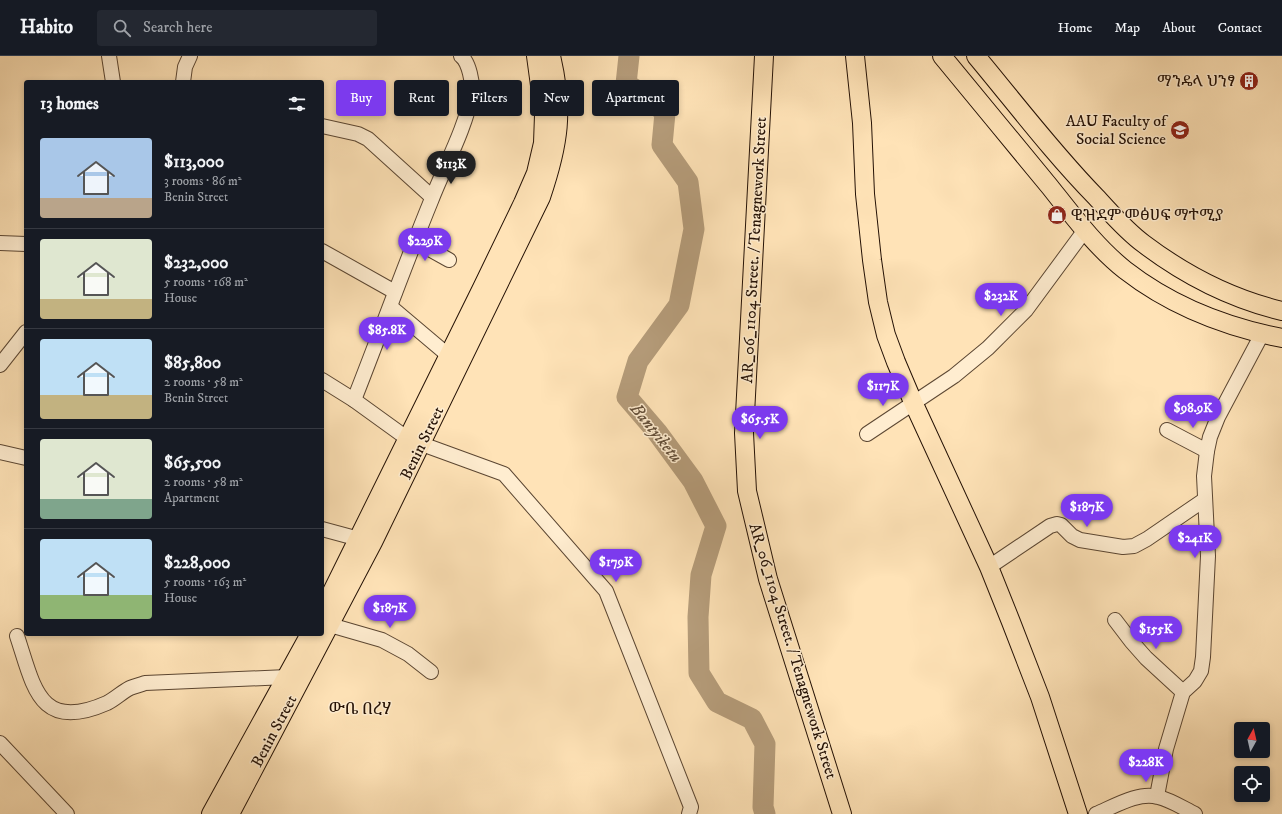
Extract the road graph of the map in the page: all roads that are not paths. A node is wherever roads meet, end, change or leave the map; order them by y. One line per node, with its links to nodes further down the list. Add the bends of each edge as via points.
1 (109, 56): 10 (street)
2 (190, 56): 11 (street, via 184,67)
3 (461, 56): 13 (street, via 470,72 472,91 464,121)
4 (536, 56): 26 (main road, Benin Street, via 544,115 544,143 536,173)
5 (551, 56): 26 (main road, Benin Street, via 559,104 558,132 551,170 541,197)
6 (764, 56): 55 (main road, AR_06_1104 Street. / Tenagnework Street, via 744,433 747,491 768,579)
7 (855, 56): 30 (main road, via 862,124 865,194 878,302 886,335)
8 (942, 56): 14 (main road)
9 (976, 56): 22 (main road, via 1075,176 1143,244 1185,273 1249,302)
10 (113, 80)
11 (183, 80)
12 (324, 126): 13 (street, via 358,134 368,139)
13 (432, 197): 15 (street)
14 (1085, 230): 23 (main road, via 1113,260 1148,286 1221,322); 30 (street, via 1026,310 988,348 954,376)
15 (415, 241): 19 (street); 20 (street)
16 (0, 243): 17 (street)
17 (24, 244)
18 (324, 252): 20 (street)
19 (449, 260)
20 (395, 292): 21 (street)
21 (391, 307): 26 (street); 29 (street)
22 (1282, 311)
23 (1262, 334): 25 (main road); 34 (street, via 1218,417)
24 (24, 335): 27 (street)
25 (1282, 338)
26 (455, 358): 33 (main road, Benin Street)
27 (0, 366)
28 (324, 381): 29 (street)
29 (354, 400): 33 (street)
30 (913, 402): 32 (street); 40 (main road)
31 (1167, 430): 34 (street)
32 (867, 434)
33 (415, 441): 39 (main road, Benin Street); 41 (main road, Benin Street); 54 (street, via 504,474 606,591 691,807)
34 (1207, 451): 37 (street)
35 (0, 452): 36 (street)
36 (23, 454)
37 (1204, 500): 40 (street, via 1134,546 1123,547 1080,540 1057,524 1050,526); 48 (street, via 1208,556 1204,657 1201,672)
38 (324, 530): 39 (street)
39 (359, 539): 41 (main road, Benin Street)
40 (989, 567): 56 (main road, via 1040,697)
41 (325, 620): 46 (street, via 382,640 408,654)
42 (1115, 620): 48 (street, via 1130,642)
43 (17, 636): 47 (street, via 34,686 42,699 51,708 67,713 89,710 109,702 129,688 145,684)
44 (309, 636): 47 (main road, Benin Street)
45 (317, 636): 47 (main road, Benin Street)
46 (431, 672)
47 (294, 679): 52 (main road, Benin Street); 53 (main road, Benin Street)
48 (1184, 692): 50 (street, via 1166,749)
49 (0, 744): 51 (street)
50 (1157, 796): 57 (street, via 1128,800); 58 (street)
51 (67, 814)
52 (212, 814)
53 (230, 814)
54 (689, 814)
55 (842, 814)
56 (1078, 814)
57 (1096, 814)
58 (1195, 814)

